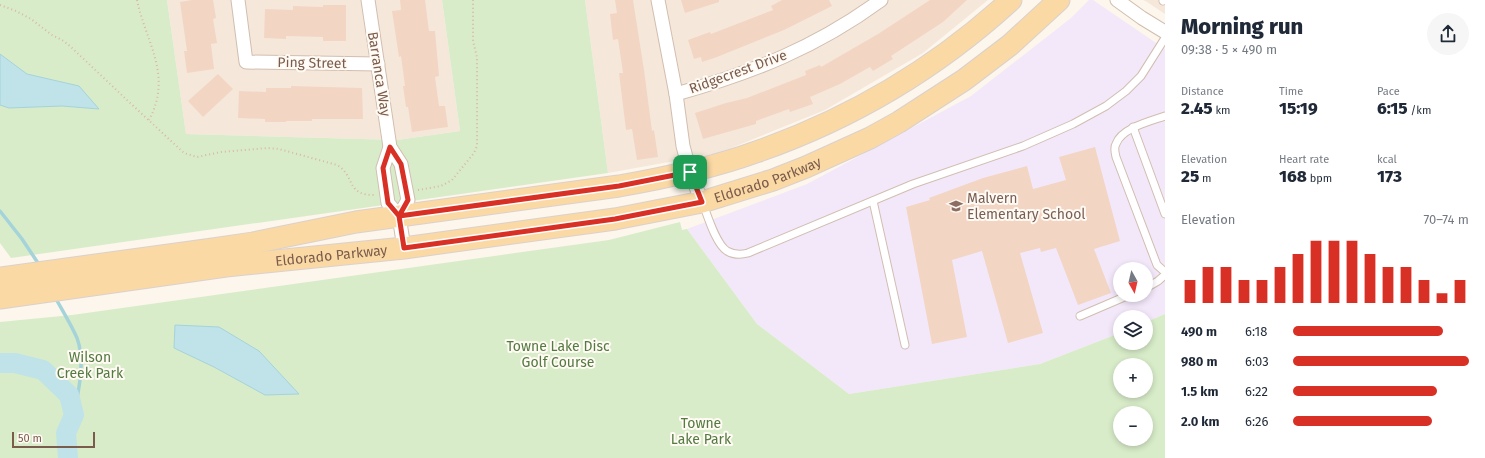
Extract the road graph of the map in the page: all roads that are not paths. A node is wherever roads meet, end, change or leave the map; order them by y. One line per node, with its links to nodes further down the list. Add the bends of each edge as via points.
1 (238, 0): 10 (street, Ping Street, via 246,62)
2 (368, 0): 10 (street, Barranca Way)
3 (658, 0): 11 (street)
4 (881, 0): 11 (street, Ridgecrest Drive, via 819,40 769,64)
5 (1011, 0): 15 (main road, Eldorado Parkway, via 942,57 870,101 784,142)
6 (1059, 0): 17 (main road, Eldorado Parkway, via 1005,49 959,84 899,122 846,150 806,167 756,186)
7 (1117, 0): 8 (street)
8 (1165, 32)
9 (1165, 38): 16 (lane, via 1140,76 1106,106 1023,146 913,184)
10 (378, 64): 14 (street, Barranca Way)
11 (676, 94): 15 (street)
12 (1165, 117): 13 (lane)
13 (1133, 127): 18 (lane); 21 (lane, via 1121,136 1116,144 1116,157 1157,264)
14 (390, 147): 19 (street, Barranca Way, via 383,168 388,203); 19 (street, Barranca Way, via 401,164 408,200)
15 (690, 172): 17 (street); 19 (main road, Eldorado Parkway, via 619,186)
16 (873, 201): 17 (lane, via 740,255 725,250 721,245); 27 (lane)
17 (702, 202): 20 (main road, Eldorado Parkway, via 615,219)
18 (1165, 214)
19 (399, 216): 20 (street, Barranca Way); 22 (main road, Eldorado Parkway, via 212,249)
20 (404, 248): 24 (main road, Eldorado Parkway, via 226,266)
21 (1165, 274): 23 (lane)
22 (0, 278)
23 (1153, 284)
24 (0, 298)
25 (1113, 302): 26 (lane)
26 (1080, 316)
27 (905, 345)

